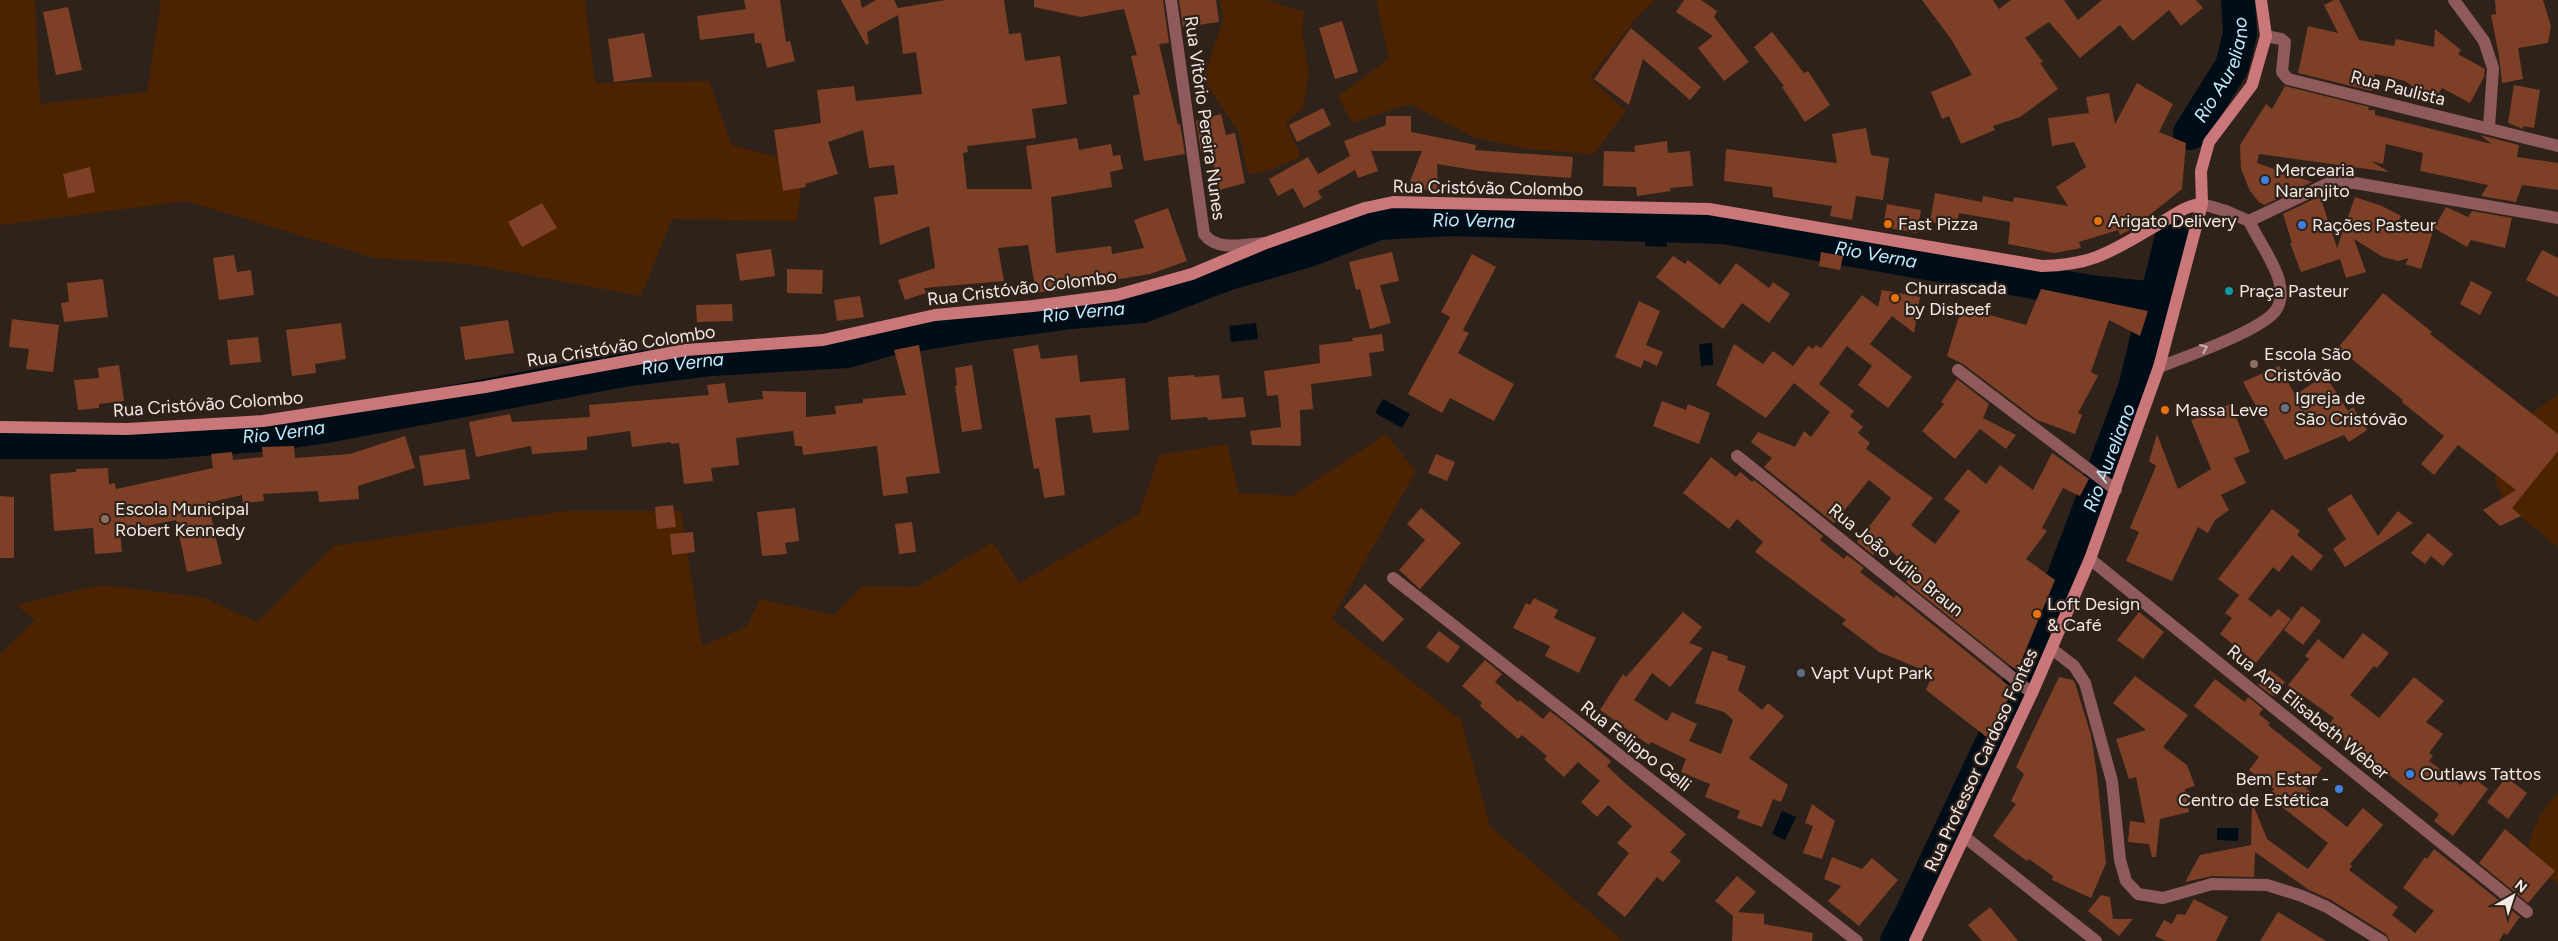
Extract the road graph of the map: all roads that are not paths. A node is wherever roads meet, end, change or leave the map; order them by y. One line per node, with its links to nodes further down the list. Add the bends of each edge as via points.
1 (1171, 0): 10 (street, Rua Vitório Pereira Nunes, via 1204,234 1210,242 1220,245)
2 (2261, 0): 4 (main road)
3 (2454, 0): 5 (street, via 2484,41 2493,68)
4 (2266, 36): 5 (street, Rua Paulista, via 2285,42 2282,72 2288,79); 7 (main road, via 2252,85 2210,142 2202,171)
5 (2488, 128): 6 (street, Rua Paulista)
6 (2558, 146)
7 (2202, 204): 9 (street); 10 (main road, Rua Cristóvão Colombo, via 2186,207 2091,261 2070,265 2042,266 2006,261 1709,209 1393,202 1365,208); 11 (main road)
8 (2558, 218): 9 (street, via 2355,183 2329,184)
9 (2249, 222): 11 (street, one-way to 9, via 2244,331 2267,319 2276,310 2280,301 2279,280)
10 (1266, 243): 13 (main road, Rua Cristóvão Colombo, via 1192,274 1117,295 934,315 822,340 686,350 314,415 263,422 127,429)
11 (2160, 367): 15 (main road, Rua Professor Cardoso Fontes)
12 (1958, 370): 15 (street)
13 (0, 427)
14 (1737, 456): 19 (street, Rua João Júlio Braun)
15 (2116, 490): 16 (main road, Rua Professor Cardoso Fontes)
16 (2090, 558): 18 (main road, Rua Professor Cardoso Fontes); 21 (street, Rua Ana Elisabeth Weber)
17 (1393, 578): 22 (street, Rua Felippo Gelli)
18 (2052, 649): 19 (main road, Rua Professor Cardoso Fontes); 25 (street, via 2074,666 2085,683 2112,781 2120,860 2126,881 2138,894 2164,898 2212,884 2267,885 2327,907)
19 (2032, 693): 20 (main road, Rua Professor Cardoso Fontes)
20 (1966, 838): 23 (main road, Rua Professor Cardoso Fontes); 24 (street)
21 (2527, 912)
22 (1857, 941)
23 (1915, 941)
24 (2096, 941)
25 (2382, 941)

